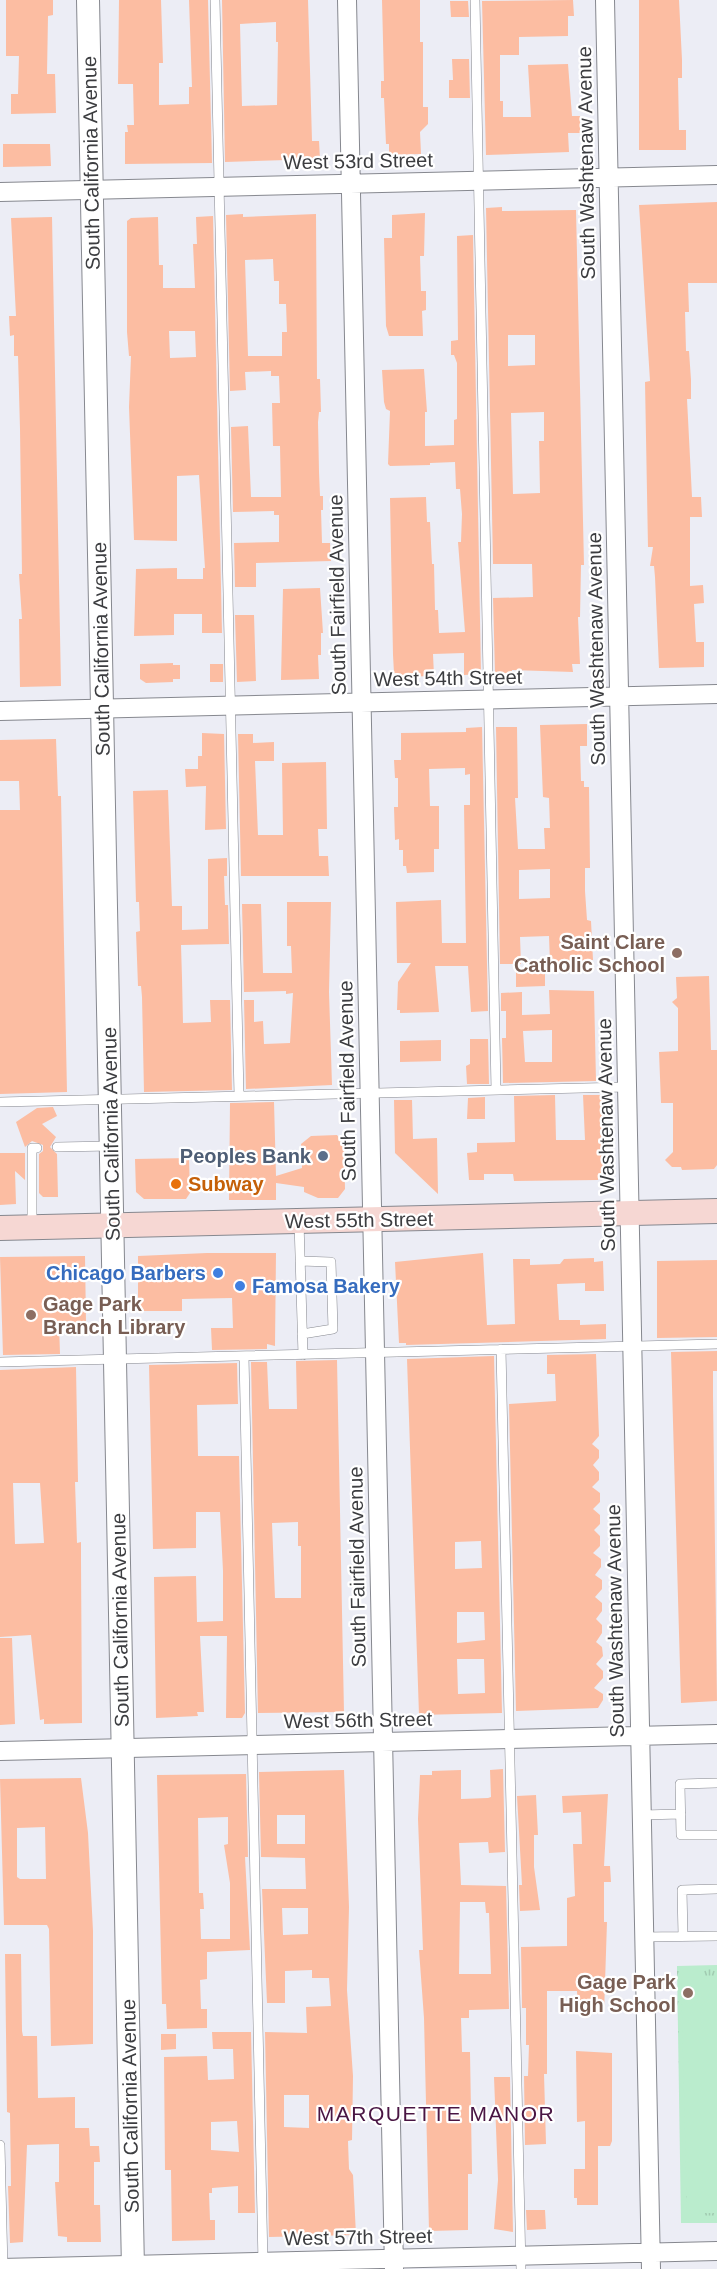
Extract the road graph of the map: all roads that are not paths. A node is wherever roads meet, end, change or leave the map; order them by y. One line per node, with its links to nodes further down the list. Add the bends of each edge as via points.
1 (88, 0): 11 (street, South California Avenue)
2 (215, 0): 10 (lane)
3 (347, 0): 9 (street, South Fairfield Avenue)
4 (475, 0): 8 (lane)
5 (605, 0): 7 (street, South Washtenaw Avenue)
6 (717, 175): 7 (street, West 53rd Street)
7 (609, 178): 8 (street, West 53rd Street); 14 (street, South Washtenaw Avenue)
8 (478, 181): 9 (street, West 53rd Street); 15 (lane)
9 (351, 184): 10 (street, West 53rd Street); 16 (street, South Fairfield Avenue)
10 (219, 187): 11 (street, West 53rd Street); 17 (lane)
11 (92, 189): 12 (street, West 53rd Street); 18 (street, South California Avenue)
12 (0, 192)
13 (717, 694): 14 (street, West 54th Street)
14 (619, 697): 15 (street, West 54th Street); 20 (street, South Washtenaw Avenue)
15 (489, 700): 16 (street, West 54th Street); 21 (lane)
16 (362, 702): 17 (street, West 54th Street); 22 (street, South Fairfield Avenue)
17 (230, 705): 18 (street, West 54th Street); 23 (lane)
18 (102, 708): 19 (street, West 54th Street); 24 (street, South California Avenue)
19 (0, 711)
20 (627, 1087): 21 (lane); 30 (street, South Washtenaw Avenue)
21 (496, 1090): 22 (lane)
22 (370, 1093): 23 (lane); 31 (street, South Fairfield Avenue)
23 (240, 1096): 24 (lane)
24 (110, 1099): 25 (lane); 26 (street, South California Avenue)
25 (0, 1102)
26 (111, 1146): 27 (lane); 33 (street, South California Avenue)
27 (57, 1147)
28 (38, 1148): 34 (lane, via 32,1148)
29 (717, 1212): 30 (main road, West 55th Street)
30 (630, 1214): 31 (main road, West 55th Street); 39 (street, South Washtenaw Avenue)
31 (372, 1220): 32 (main road, West 55th Street); 41 (street, South Fairfield Avenue)
32 (299, 1222): 33 (main road, West 55th Street); 36 (lane)
33 (113, 1225): 34 (main road, West 55th Street); 44 (street, South California Avenue)
34 (32, 1227): 35 (main road, West 55th Street)
35 (0, 1228)
36 (300, 1261): 37 (lane); 37 (lane, via 331,1262 333,1329)
37 (302, 1334): 42 (lane)
38 (717, 1344): 39 (lane)
39 (632, 1346): 40 (lane); 47 (street, South Washtenaw Avenue)
40 (501, 1349): 41 (lane); 48 (lane)
41 (375, 1353): 42 (lane); 49 (street, South Fairfield Avenue)
42 (303, 1354): 43 (lane)
43 (244, 1356): 44 (lane); 50 (lane)
44 (115, 1359): 45 (lane); 51 (street, South California Avenue)
45 (0, 1362)
46 (717, 1734): 47 (street, West 56th Street)
47 (640, 1736): 48 (street, West 56th Street); 55 (street, South Washtenaw Avenue)
48 (509, 1739): 49 (street, West 56th Street); 64 (lane)
49 (383, 1742): 50 (street, West 56th Street); 65 (street, South Fairfield Avenue)
50 (252, 1744): 51 (street, West 56th Street); 66 (lane)
51 (123, 1747): 52 (street, West 56th Street); 67 (street, South California Avenue)
52 (0, 1751)
53 (717, 1783): 54 (lane, via 680,1784)
54 (681, 1814): 55 (lane); 56 (lane, via 681,1835)
55 (642, 1815): 60 (street, South Washtenaw Avenue)
56 (717, 1835)
57 (717, 1889): 58 (lane, via 682,1890)
58 (684, 1936): 59 (lane); 60 (lane)
59 (717, 1936)
60 (644, 1937): 63 (street, South Washtenaw Avenue)
61 (0, 2145): 68 (lane)
62 (717, 2251): 63 (street, West 57th Street)
63 (651, 2261): 64 (street, West 57th Street)
64 (520, 2262): 65 (street, West 57th Street)
65 (393, 2264): 66 (street, West 57th Street)
66 (263, 2265): 67 (street, West 57th Street)
67 (133, 2267): 68 (street, West 57th Street)
68 (2, 2268)

